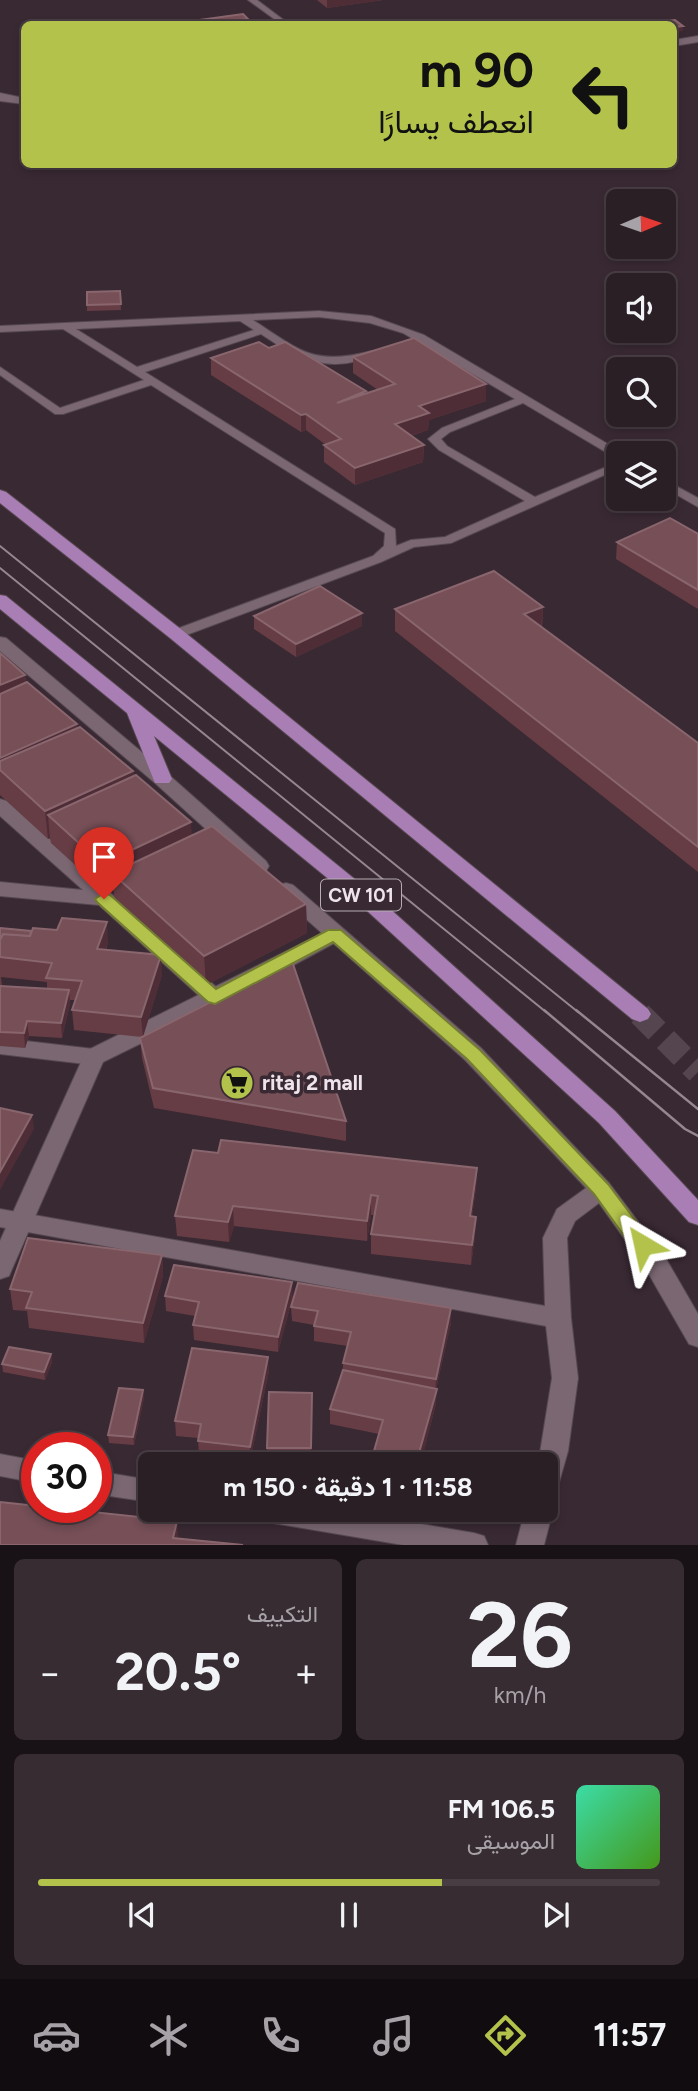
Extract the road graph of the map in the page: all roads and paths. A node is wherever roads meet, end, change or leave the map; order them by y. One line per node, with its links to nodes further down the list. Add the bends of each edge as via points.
1 (252, 0): 2 (lane)
2 (281, 21)
3 (698, 39): 4 (street)
4 (677, 42)
5 (0, 97): 6 (street)
6 (21, 100)
7 (243, 318): 8 (lane); 10 (lane); 11 (lane, via 356,315 391,323)
8 (65, 326): 9 (lane); 15 (lane)
9 (0, 329)
10 (263, 330): 13 (lane, via 319,362 350,361); 15 (lane)
11 (420, 337): 12 (lane); 17 (lane)
12 (409, 341)
13 (385, 349)
14 (0, 370): 16 (lane, via 59,412)
15 (136, 371): 16 (lane)
16 (153, 381): 24 (lane, via 391,532 390,547)
17 (524, 399): 18 (lane); 22 (lane, via 434,439)
18 (606, 448)
19 (606, 471): 22 (lane)
20 (676, 490): 23 (lane)
21 (0, 495): 26 (main road)
22 (535, 502): 24 (lane, via 447,540 411,544)
23 (698, 503)
24 (377, 559): 26 (lane)
25 (0, 600): 28 (main road, CW 101)
26 (176, 634): 35 (main road)
27 (0, 642): 29 (street)
28 (134, 709): 29 (main road); 39 (main road, CW 101, via 371,903 498,1015 607,1117)
29 (162, 779): 33 (street)
30 (0, 805): 32 (street)
31 (0, 889): 32 (street)
32 (104, 899): 34 (street)
33 (335, 934): 34 (street); 38 (street, via 473,1054)
34 (215, 998): 37 (street)
35 (640, 1014)
36 (0, 1046): 37 (street)
37 (94, 1057): 40 (street)
38 (601, 1189): 42 (street, via 566,1215 555,1238); 43 (street, via 656,1264)
39 (698, 1216)
40 (11, 1219): 41 (street); 42 (street)
41 (0, 1269)
42 (558, 1318): 44 (street, via 565,1378)
43 (698, 1337)
44 (555, 1452)
45 (0, 1465): 46 (street)
46 (21, 1469)
47 (112, 1485): 48 (street)
48 (138, 1489)
49 (338, 1522): 51 (street)
50 (536, 1522): 52 (street)
51 (474, 1545)
52 (530, 1545)

